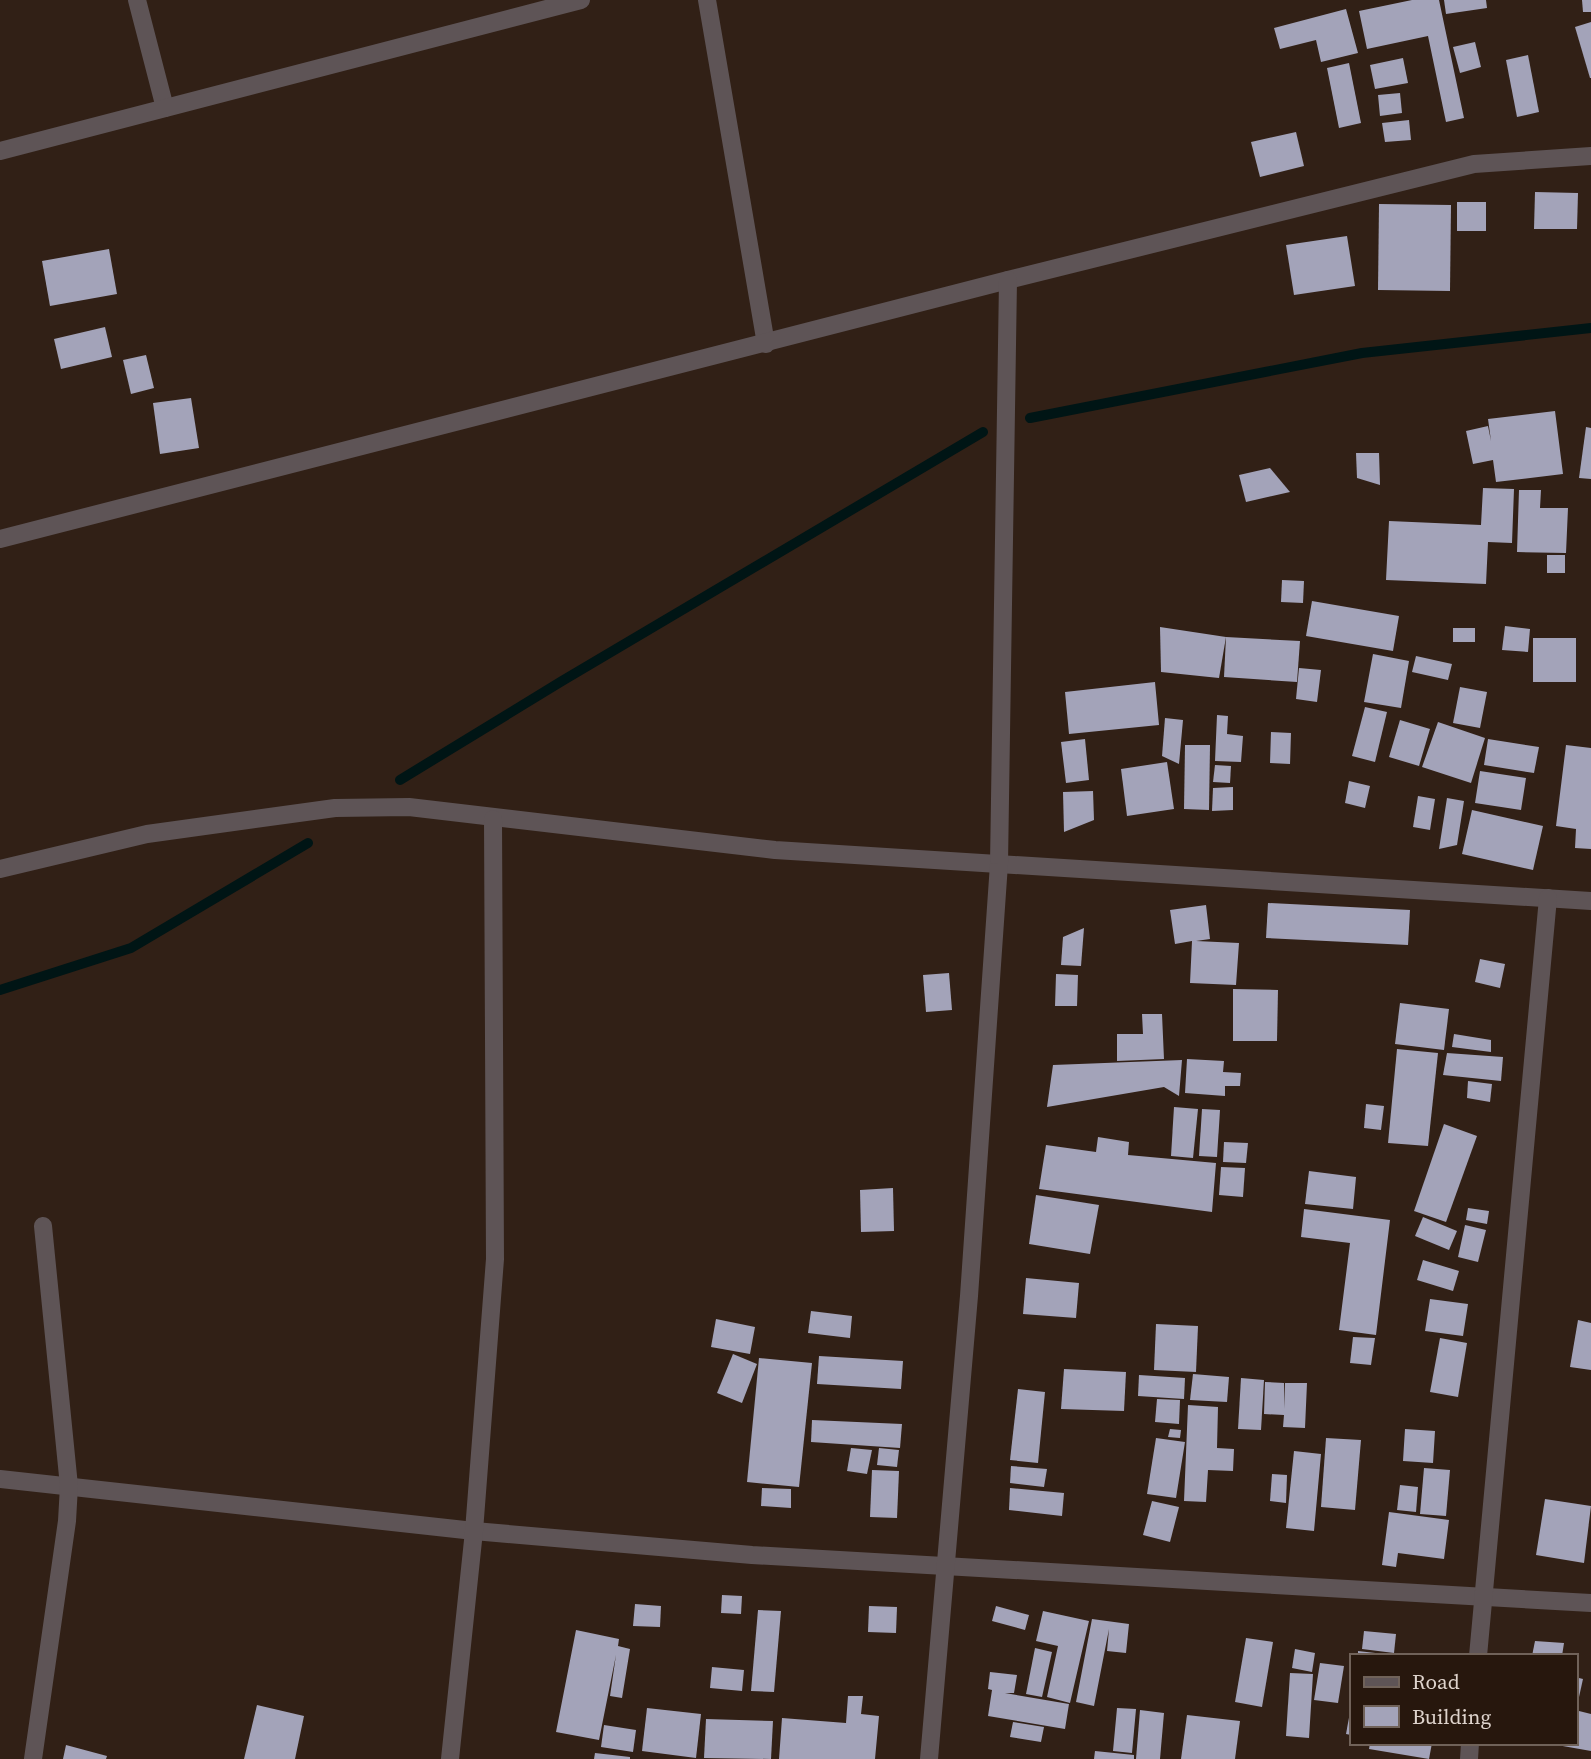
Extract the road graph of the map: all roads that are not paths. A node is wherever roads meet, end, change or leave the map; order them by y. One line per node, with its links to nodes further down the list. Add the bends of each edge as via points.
1 (137, 0): 4 (street)
2 (581, 0): 4 (street)
3 (707, 0): 8 (street)
4 (165, 108): 5 (street)
5 (0, 151)
6 (1591, 156): 7 (street, via 1474,164)
7 (1008, 280): 8 (street); 11 (street)
8 (766, 344): 9 (street)
9 (0, 539)
10 (493, 819): 11 (street, via 775,850); 12 (street, via 409,807 335,808 147,834); 18 (street, via 495,1259)
11 (999, 864): 13 (street); 19 (street)
12 (0, 869)
13 (1548, 898): 14 (street); 20 (street)
14 (1591, 901)
15 (43, 1226): 17 (street)
16 (0, 1479): 17 (street)
17 (69, 1486): 18 (street); 23 (street)
18 (474, 1531): 19 (street); 24 (street)
19 (946, 1566): 20 (street); 25 (street)
20 (1483, 1597): 21 (street); 22 (street)
21 (1591, 1603)
22 (1478, 1654)
23 (33, 1759)
24 (450, 1759)
25 (929, 1759)

